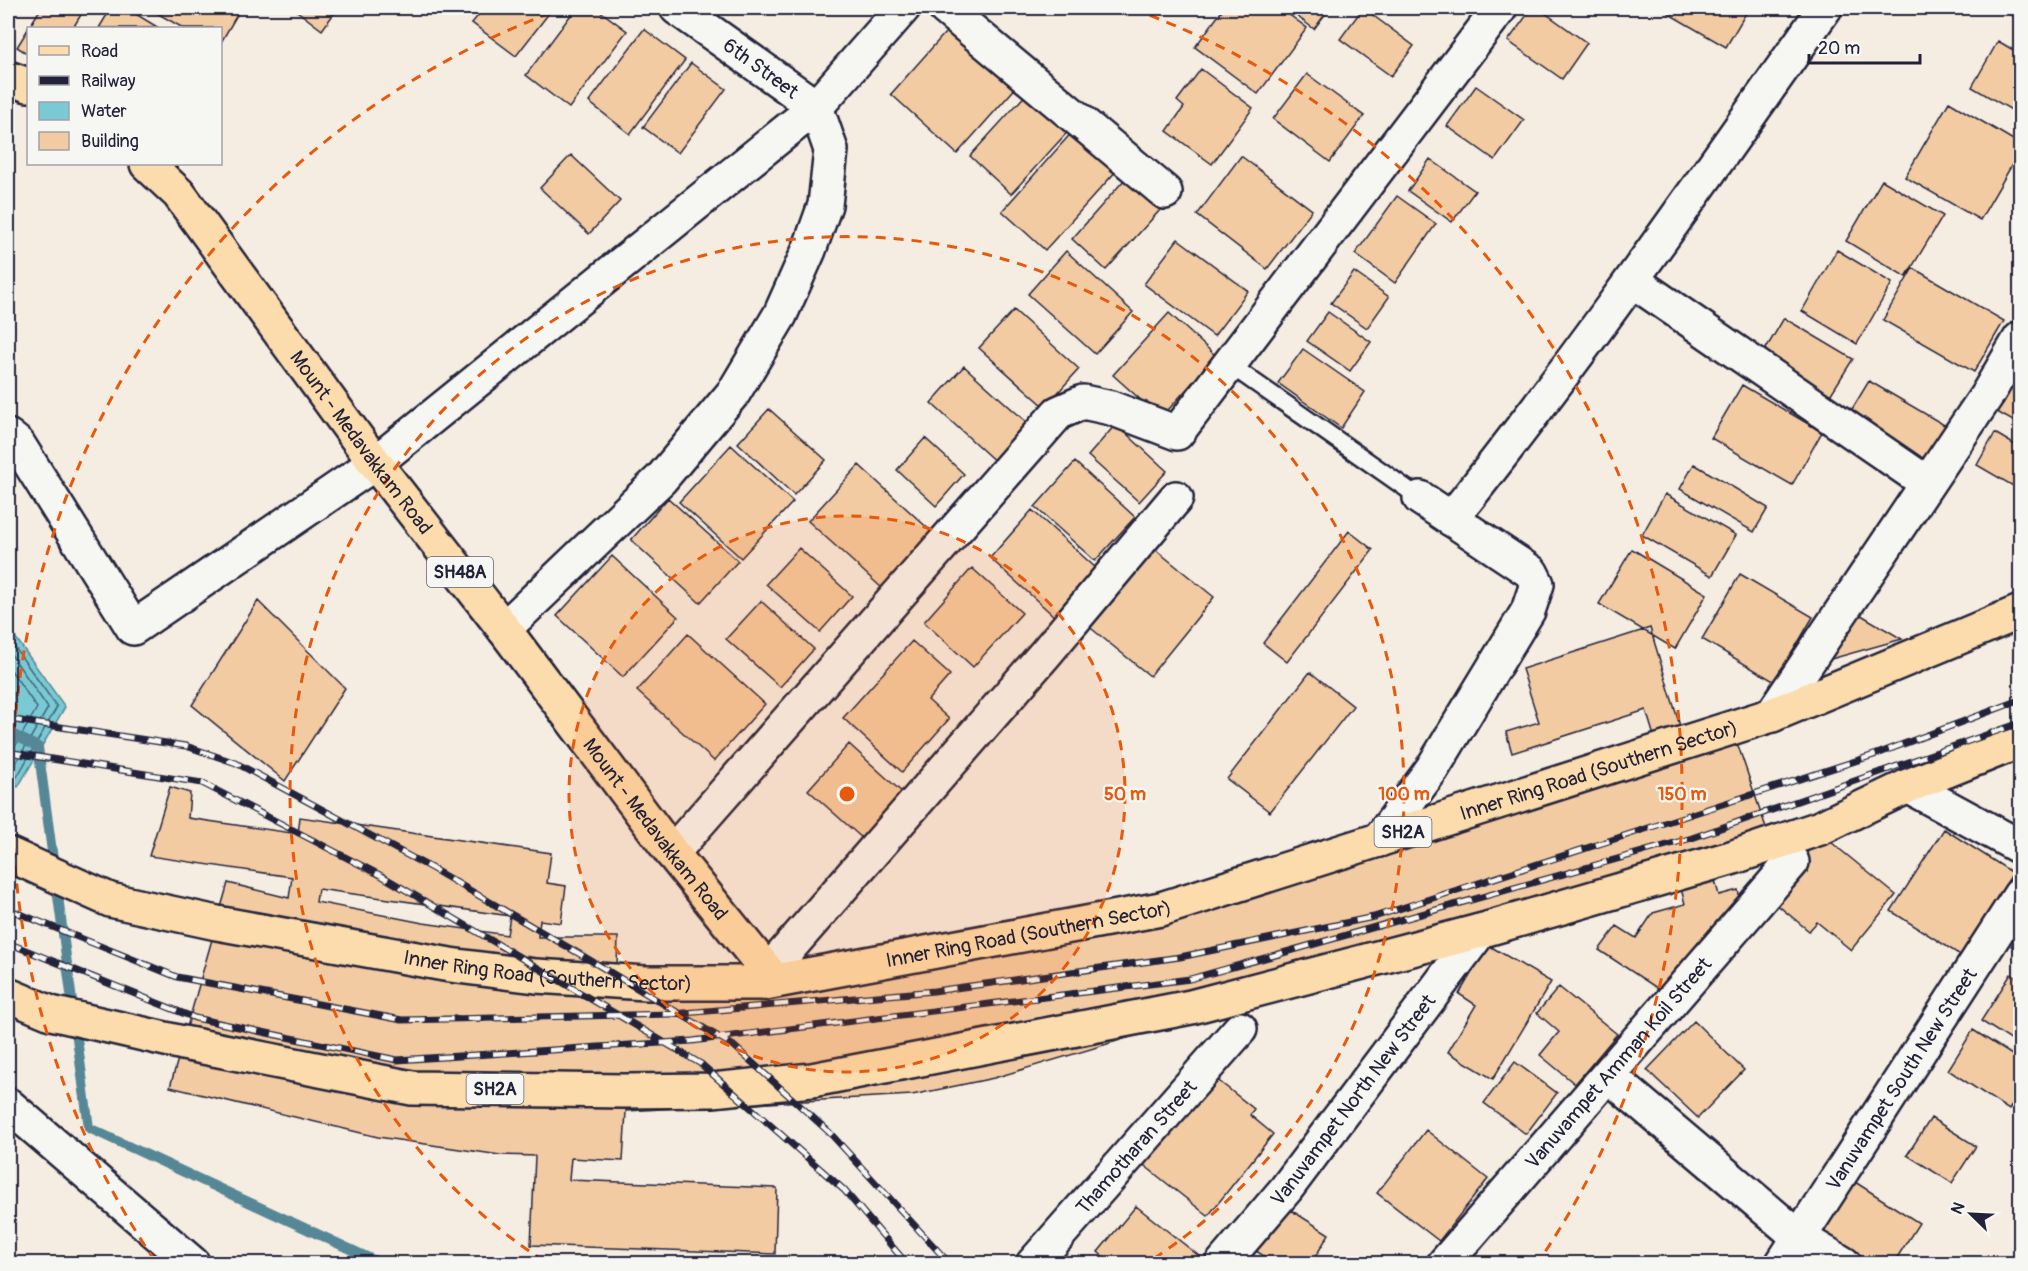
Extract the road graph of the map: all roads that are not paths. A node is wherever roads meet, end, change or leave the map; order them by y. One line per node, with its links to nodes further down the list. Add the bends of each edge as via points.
1 (676, 8): 8 (street, 6th Street)
2 (903, 8): 8 (street)
3 (945, 8): 10 (street)
4 (1500, 8): 13 (street)
5 (1825, 8): 11 (street)
6 (8, 78): 7 (main road)
7 (27, 84)
8 (816, 107): 15 (street); 21 (street, via 831,150 825,205 780,315 734,392 661,479)
9 (148, 165): 15 (main road, Mount - Medavakkam Road / SH48A, via 179,194)
10 (1165, 192)
11 (1633, 281): 16 (street); 19 (street)
12 (2020, 339): 16 (street)
13 (1230, 365): 18 (lane); 27 (street, via 1177,433 1111,408 1083,402 1058,412)
14 (8, 436): 15 (street, via 18,444 133,628)
15 (375, 463): 21 (main road, Mount - Medavakkam Road / SH48A)
16 (1928, 483): 22 (street)
17 (1176, 498): 32 (street)
18 (1420, 498): 19 (street)
19 (1451, 519): 25 (street, via 1532,572 1537,584 1535,596 1432,769)
20 (2020, 612): 22 (main road, Inner Ring Road (Southern Sector) / SH2A)
21 (504, 629): 27 (main road, Mount - Medavakkam Road / SH48A)
22 (1772, 714): 25 (main road, Inner Ring Road (Southern Sector) / SH2A)
23 (2020, 741): 24 (main road, SH2A)
24 (1908, 786): 26 (street); 31 (main road, SH2A, via 1820,828)
25 (1378, 840): 32 (main road, Inner Ring Road (Southern Sector) / SH2A, via 1161,909)
26 (2020, 847)
27 (672, 853): 32 (main road, Mount - Medavakkam Road / SH48A)
28 (8, 854): 32 (main road, Inner Ring Road (Southern Sector) / SH2A, via 110,900 450,965 536,976 646,983)
29 (1792, 862): 35 (street, Vanuvampet Amman Koil Street)
30 (2020, 895): 37 (street, Vanuvampet South New Street)
31 (1479, 931): 33 (main road, SH2A, via 1191,1007 812,1080 712,1090 412,1088 51,1013); 40 (street, Vanuvampet North New Street, via 1286,1189)
32 (767, 977)
33 (8, 995)
34 (1240, 1029): 39 (street, Thamotharan Street)
35 (1609, 1076): 37 (street); 41 (street, Vanuvampet Amman Koil Street)
36 (8, 1105): 38 (street)
37 (1791, 1251): 42 (street)
38 (193, 1263)
39 (1033, 1263)
40 (1222, 1263)
41 (1444, 1263)
42 (1844, 1263)

